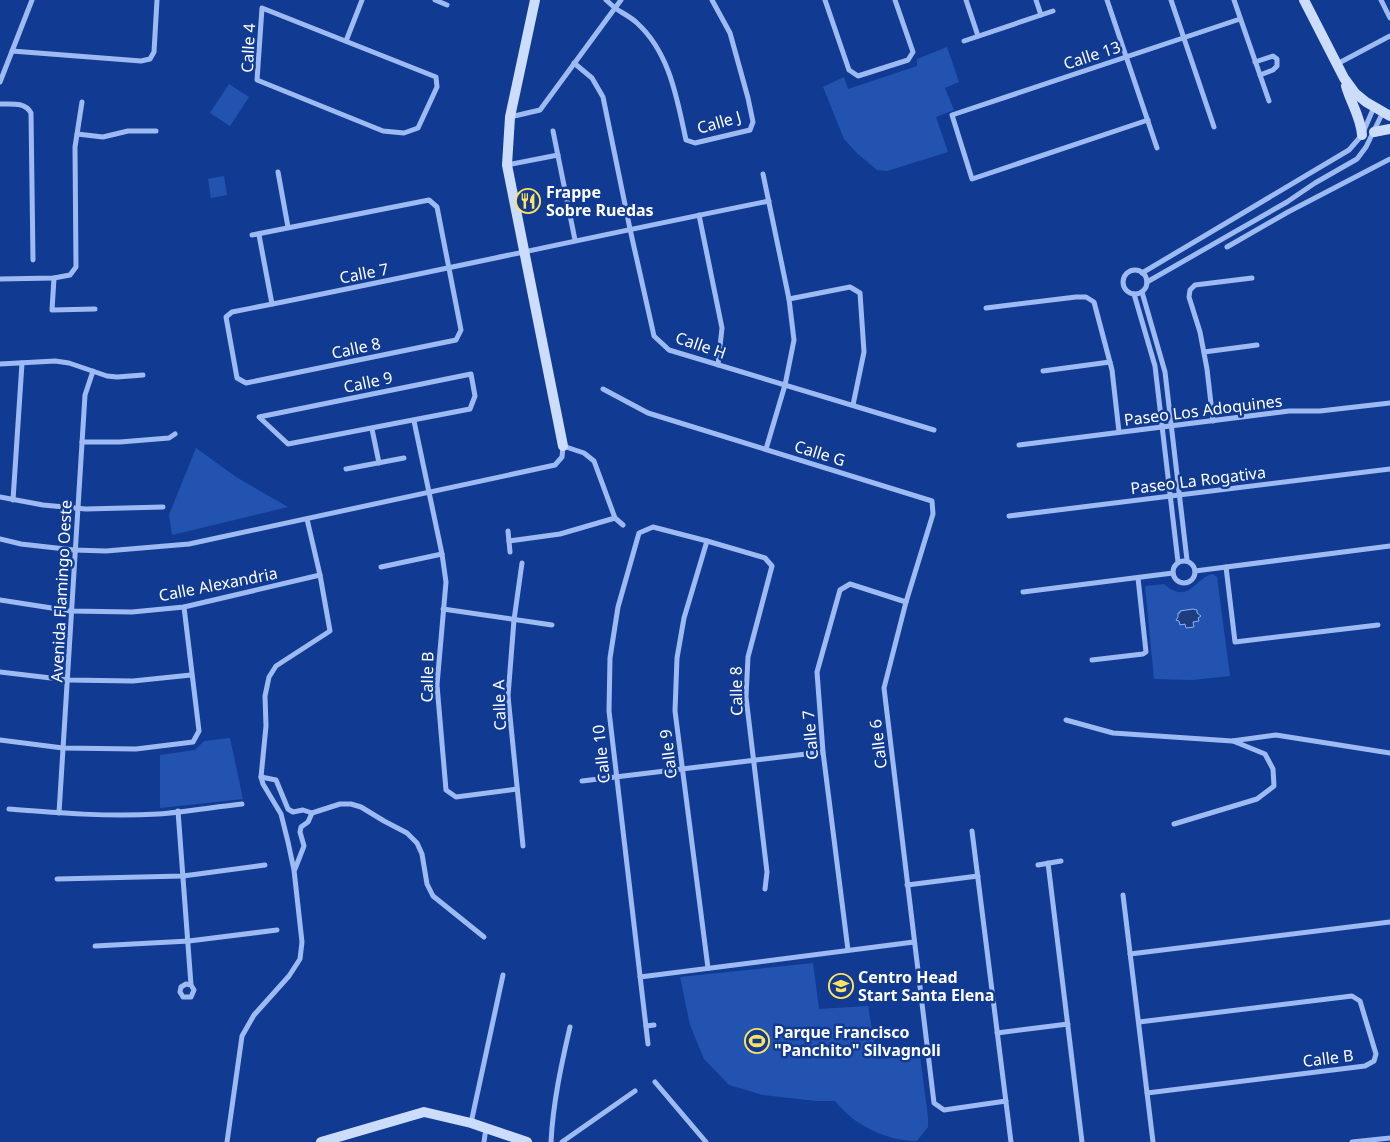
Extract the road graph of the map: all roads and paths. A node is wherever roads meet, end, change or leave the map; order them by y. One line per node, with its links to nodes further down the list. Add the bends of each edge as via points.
1 (32, 0): 29 (street)
2 (157, 0): 29 (street, via 154,52 150,59 141,61)
3 (362, 0): 27 (street)
4 (435, 0): 18 (street)
5 (535, 0): 41 (street)
6 (606, 0): 19 (street, Calle J)
7 (621, 0): 19 (street)
8 (712, 0): 19 (street, Calle J, via 730,33 752,122 750,130 695,143 686,140 672,80 660,52 638,24)
9 (825, 0): 10 (street, via 849,70 858,76 908,60 913,52)
10 (895, 0)
11 (966, 0): 24 (street)
12 (1036, 0): 21 (street)
13 (1107, 0): 30 (street)
14 (1171, 0): 26 (street)
15 (1234, 0): 22 (street)
16 (1304, 0): 33 (street)
17 (1381, 0): 23 (street)
18 (448, 5)
19 (615, 8): 32 (street)
20 (1053, 11): 21 (street)
21 (1041, 15): 24 (street)
22 (1240, 18): 26 (street, Calle 13); 31 (street)
23 (1390, 18)
24 (978, 36): 28 (street)
25 (1390, 36): 33 (street)
26 (1184, 38): 30 (street, Calle 13); 43 (street)
27 (346, 41): 27 (street, Calle 4, via 262,8 257,80 383,131 404,133 418,128 437,87 436,77)
28 (964, 41)
29 (12, 51): 36 (street)
30 (1126, 57): 42 (street); 42 (street, Calle 13, via 952,115 972,178)
31 (1255, 62): 34 (street); 34 (street, via 1273,56 1277,59 1273,70)
32 (574, 63): 41 (street, via 540,110); 59 (street, Calle H, via 592,78 603,97)
33 (1337, 64): 35 (street)
34 (1260, 75): 37 (street)
35 (1344, 78): 40 (street, via 1354,93); 49 (street)
36 (0, 82)
37 (1268, 101)
38 (82, 102): 48 (street)
39 (0, 104): 65 (street, via 23,105 31,113)
40 (1382, 111): 47 (street); 49 (street)
41 (510, 117): 53 (street)
42 (1148, 120): 50 (street)
43 (1214, 127)
44 (1390, 129): 47 (street)
45 (156, 131): 48 (street, via 128,131 103,137)
46 (553, 131): 51 (street)
47 (1374, 132): 71 (street, via 1357,159)
48 (78, 134): 68 (street, via 74,154 76,267 70,275)
49 (1362, 135): 67 (street, via 1349,150)
50 (1157, 148)
51 (558, 155): 53 (street); 62 (street)
52 (1390, 159): 63 (street)
53 (507, 165): 64 (street)
54 (278, 172): 58 (street)
55 (763, 174): 56 (street)
56 (769, 201): 57 (street, Calle 7); 74 (street)
57 (699, 214): 59 (street, Calle 7); 84 (street, via 722,328)
58 (288, 227): 61 (street); 66 (street, via 429,200 437,207)
59 (630, 229): 62 (street, Calle 7); 84 (street, Calle H, via 654,336 669,350)
60 (252, 235): 61 (street)
61 (259, 235): 75 (street)
62 (575, 240): 64 (street, Calle 7)
63 (1227, 247)
64 (523, 252): 66 (street, Calle 7); 102 (street)
65 (33, 260)
66 (449, 269): 75 (street, Calle 7); 78 (street, Calle 8, via 461,330 456,340 246,382 237,378)
67 (1142, 273): 71 (street); 73 (street, via 1131,271 1125,276 1125,288)
68 (54, 278): 70 (street); 77 (street, via 52,310)
69 (1252, 278): 80 (street, via 1195,285 1190,290 1189,297)
70 (0, 279)
71 (1147, 282): 72 (street)
72 (1142, 292): 73 (street); 94 (street, via 1161,355)
73 (1134, 294): 95 (street, via 1155,366)
74 (789, 299): 88 (street, via 794,340); 91 (street, via 850,287 860,293 864,352)
75 (272, 304): 78 (street, Calle 7, via 232,312 226,317)
76 (986, 308): 81 (street, via 1086,297 1094,302)
77 (96, 309)
78 (229, 331)
79 (1257, 345): 80 (street)
80 (1204, 352): 93 (street)
81 (1110, 362): 86 (street); 98 (street)
82 (22, 363): 83 (street); 85 (street, via 55,361); 112 (street)
83 (0, 364)
84 (718, 365): 88 (street, Calle H)
85 (93, 371): 87 (street, via 117,377); 100 (street, Avenida Flamingo Oeste, via 85,395)
86 (1043, 371)
87 (143, 375)
88 (785, 385): 91 (street, Calle H); 103 (street)
89 (603, 389): 103 (street, Calle G, via 648,414)
90 (1390, 403): 93 (street, Paseo Los Adoquines)
91 (853, 405): 97 (street, Calle H)
92 (414, 421): 96 (street, Calle 9); 96 (street, Calle 9, via 470,410 475,396 471,374 259,417 288,444); 108 (street)
93 (1213, 421): 94 (street, Paseo Los Adoquines)
94 (1171, 426): 95 (street, Paseo Los Adoquines); 110 (street)
95 (1162, 427): 98 (street, Paseo Los Adoquines); 109 (street)
96 (372, 429): 105 (street)
97 (934, 430)
98 (1119, 432): 101 (street, Paseo Los Adoquines)
99 (175, 434): 100 (street, via 169,438 139,441)
100 (82, 442): 114 (street, Avenida Flamingo Oeste)
101 (1019, 444)
102 (562, 446): 108 (street, via 562,457 554,465); 116 (street, via 584,453 594,461)
103 (766, 449): 138 (street, Calle G, via 932,501 933,514)
104 (404, 458): 105 (street)
105 (379, 463): 106 (street)
106 (346, 469)
107 (1390, 469): 110 (street, Paseo La Rogativa)
108 (429, 492): 117 (street); 126 (street, Calle B)
109 (1170, 496): 110 (street, Paseo La Rogativa); 115 (street, Paseo La Rogativa); 128 (street)
110 (1179, 496): 127 (street)
111 (0, 497): 112 (street)
112 (13, 500): 114 (street)
113 (163, 507): 114 (street)
114 (78, 508): 124 (street, Avenida Flamingo Oeste)
115 (1009, 516)
116 (615, 518): 118 (street); 121 (street, via 560,534)
117 (307, 519): 124 (street, via 189,544); 134 (street)
118 (623, 525)
119 (508, 531): 121 (street)
120 (0, 539): 124 (street)
121 (509, 541): 125 (street)
122 (707, 541): 155 (street, Calle 8, via 765,558 772,566 748,657 746,697); 156 (street, Calle 9, via 684,618 677,658 675,711); 158 (street, Calle 10, via 653,527 639,534 618,607 610,658 609,710)
123 (1390, 546): 131 (street)
124 (74, 550): 141 (street, Avenida Flamingo Oeste)
125 (510, 552)
126 (442, 554): 130 (street); 140 (street, Calle B, via 446,582)
127 (1187, 560): 128 (street); 132 (street, via 1194,565)
128 (1178, 562): 133 (street)
129 (522, 563): 142 (street, Calle A)
130 (381, 567)
131 (1226, 567): 132 (street); 144 (street, via 1235,642)
132 (1195, 571): 133 (street, via 1192,580 1185,583 1178,582)
133 (1173, 573): 135 (street)
134 (320, 575): 139 (street, Calle Alexandria); 157 (street, via 330,631 276,666 269,677 265,696)
135 (1138, 578): 136 (street); 145 (street, via 1146,652)
136 (1023, 592)
137 (0, 600): 141 (street, Calle Alexandria)
138 (906, 602): 153 (street, Calle 7, via 850,584 840,590 818,672); 177 (street, Calle 6, via 884,688)
139 (184, 607): 141 (street, Calle Alexandria, via 132,612); 147 (street)
140 (443, 609): 142 (street); 160 (street, Calle B, via 436,685 446,790 456,797)
141 (71, 612): 148 (street, Avenida Flamingo Oeste)
142 (514, 620): 143 (street); 160 (street, Calle A, via 508,696)
143 (552, 625)
144 (1378, 625)
145 (1092, 660)
146 (0, 672): 148 (street)
147 (191, 676): 148 (street, via 133,681); 152 (street, via 199,731 193,742 136,749)
148 (68, 680): 152 (street, Avenida Flamingo Oeste)
149 (1066, 720): 151 (street, via 1113,733)
150 (0, 740): 152 (street)
151 (1232, 741): 154 (street, via 1276,735); 166 (street, via 1265,754 1273,769 1274,786 1257,799)
152 (63, 748): 164 (street, Avenida Flamingo Oeste)
153 (823, 752): 155 (street); 186 (street, Calle 7)
154 (1390, 754)
155 (753, 760): 156 (street); 178 (street, Calle 8, via 766,872)
156 (682, 768): 158 (street); 188 (street, Calle 9)
157 (262, 777): 165 (street, via 276,780 288,809); 173 (street, via 280,814)
158 (616, 777): 159 (street); 190 (street, Calle 10)
159 (582, 781)
160 (517, 789): 168 (street, Calle A)
161 (242, 804): 163 (street)
162 (9, 808): 164 (street)
163 (178, 812): 164 (street); 174 (street)
164 (59, 813)
165 (312, 813): 173 (street, via 301,827 304,846); 182 (street, via 340,804 352,804 407,833 422,854 427,884 433,896)
166 (1174, 824)
167 (972, 831): 175 (street)
168 (524, 846)
169 (1061, 861): 170 (street)
170 (1048, 863): 172 (street); 193 (street)
171 (265, 865): 174 (street)
172 (1038, 865)
173 (294, 870): 207 (street, via 302,942 300,959 254,1015 242,1036)
174 (183, 876): 176 (street); 183 (street)
175 (978, 876): 177 (street); 197 (street)
176 (57, 878)
177 (907, 885): 184 (street, Calle 6)
178 (765, 889)
179 (1123, 895): 187 (street)
180 (1390, 922): 187 (street)
181 (276, 930): 183 (street)
182 (484, 937)
183 (189, 941): 185 (street); 191 (street)
184 (914, 942): 186 (street); 202 (street, Calle 6, via 934,1103 944,1110)
185 (95, 946)
186 (848, 950): 188 (street)
187 (1130, 954): 192 (street)
188 (708, 968): 190 (street)
189 (503, 975): 203 (street)
190 (640, 976): 195 (street, Calle 10)
191 (191, 985)
192 (1139, 1022): 201 (street); 201 (street, Calle B, via 1352,996 1360,1001 1376,1054 1374,1061 1365,1066)
193 (1068, 1024): 197 (street); 214 (street)
194 (654, 1025): 195 (street)
195 (646, 1026): 198 (street, Calle 10)
196 (570, 1027): 210 (street, via 552,1112)
197 (997, 1033): 202 (street)
198 (648, 1044)
199 (656, 1082): 212 (street)
200 (634, 1091): 211 (street)
201 (1148, 1093): 215 (street)
202 (1006, 1101): 213 (street)
203 (471, 1122): 204 (street); 206 (street, via 424,1112)
204 (486, 1127): 208 (street); 209 (street)
205 (1390, 1138): 217 (street)
206 (325, 1141)
207 (227, 1142)
208 (484, 1142)
209 (527, 1142)
210 (551, 1142)
211 (562, 1142)
212 (706, 1142)
213 (1011, 1142)
214 (1082, 1142)
215 (1153, 1142)
216 (1352, 1142): 217 (street)
217 (1361, 1142)

